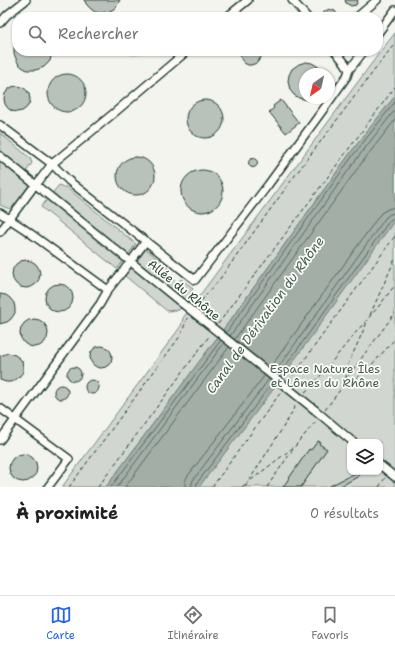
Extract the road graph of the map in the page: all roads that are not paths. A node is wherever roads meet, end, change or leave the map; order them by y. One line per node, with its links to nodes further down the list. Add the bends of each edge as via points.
1 (26, 0): 9 (street)
2 (248, 0): 6 (street)
3 (292, 0): 7 (street)
4 (378, 0): 8 (street)
5 (395, 10): 10 (street)
6 (234, 12)
7 (303, 12)
8 (363, 12)
9 (0, 23)
10 (383, 26)
11 (181, 56): 17 (street)
12 (339, 56): 14 (street)
13 (360, 56): 14 (street)
14 (349, 70): 23 (street, via 319,116 195,280)
15 (0, 125): 17 (street)
16 (0, 156): 29 (street, Allée du Rhône, bridge)
17 (52, 164): 18 (street); 23 (street, via 69,181)
18 (38, 181)
19 (32, 190): 21 (street)
20 (0, 213): 21 (street)
21 (9, 219): 22 (street); 26 (street)
22 (0, 232)
23 (146, 241): 24 (street)
24 (134, 257)
25 (127, 266): 26 (street)
26 (108, 290): 28 (street)
27 (0, 408): 28 (street)
28 (15, 419): 30 (street); 33 (street, via 69,459)
29 (349, 439)
30 (0, 440)
31 (383, 467): 32 (street)
32 (395, 477)
33 (48, 487)

